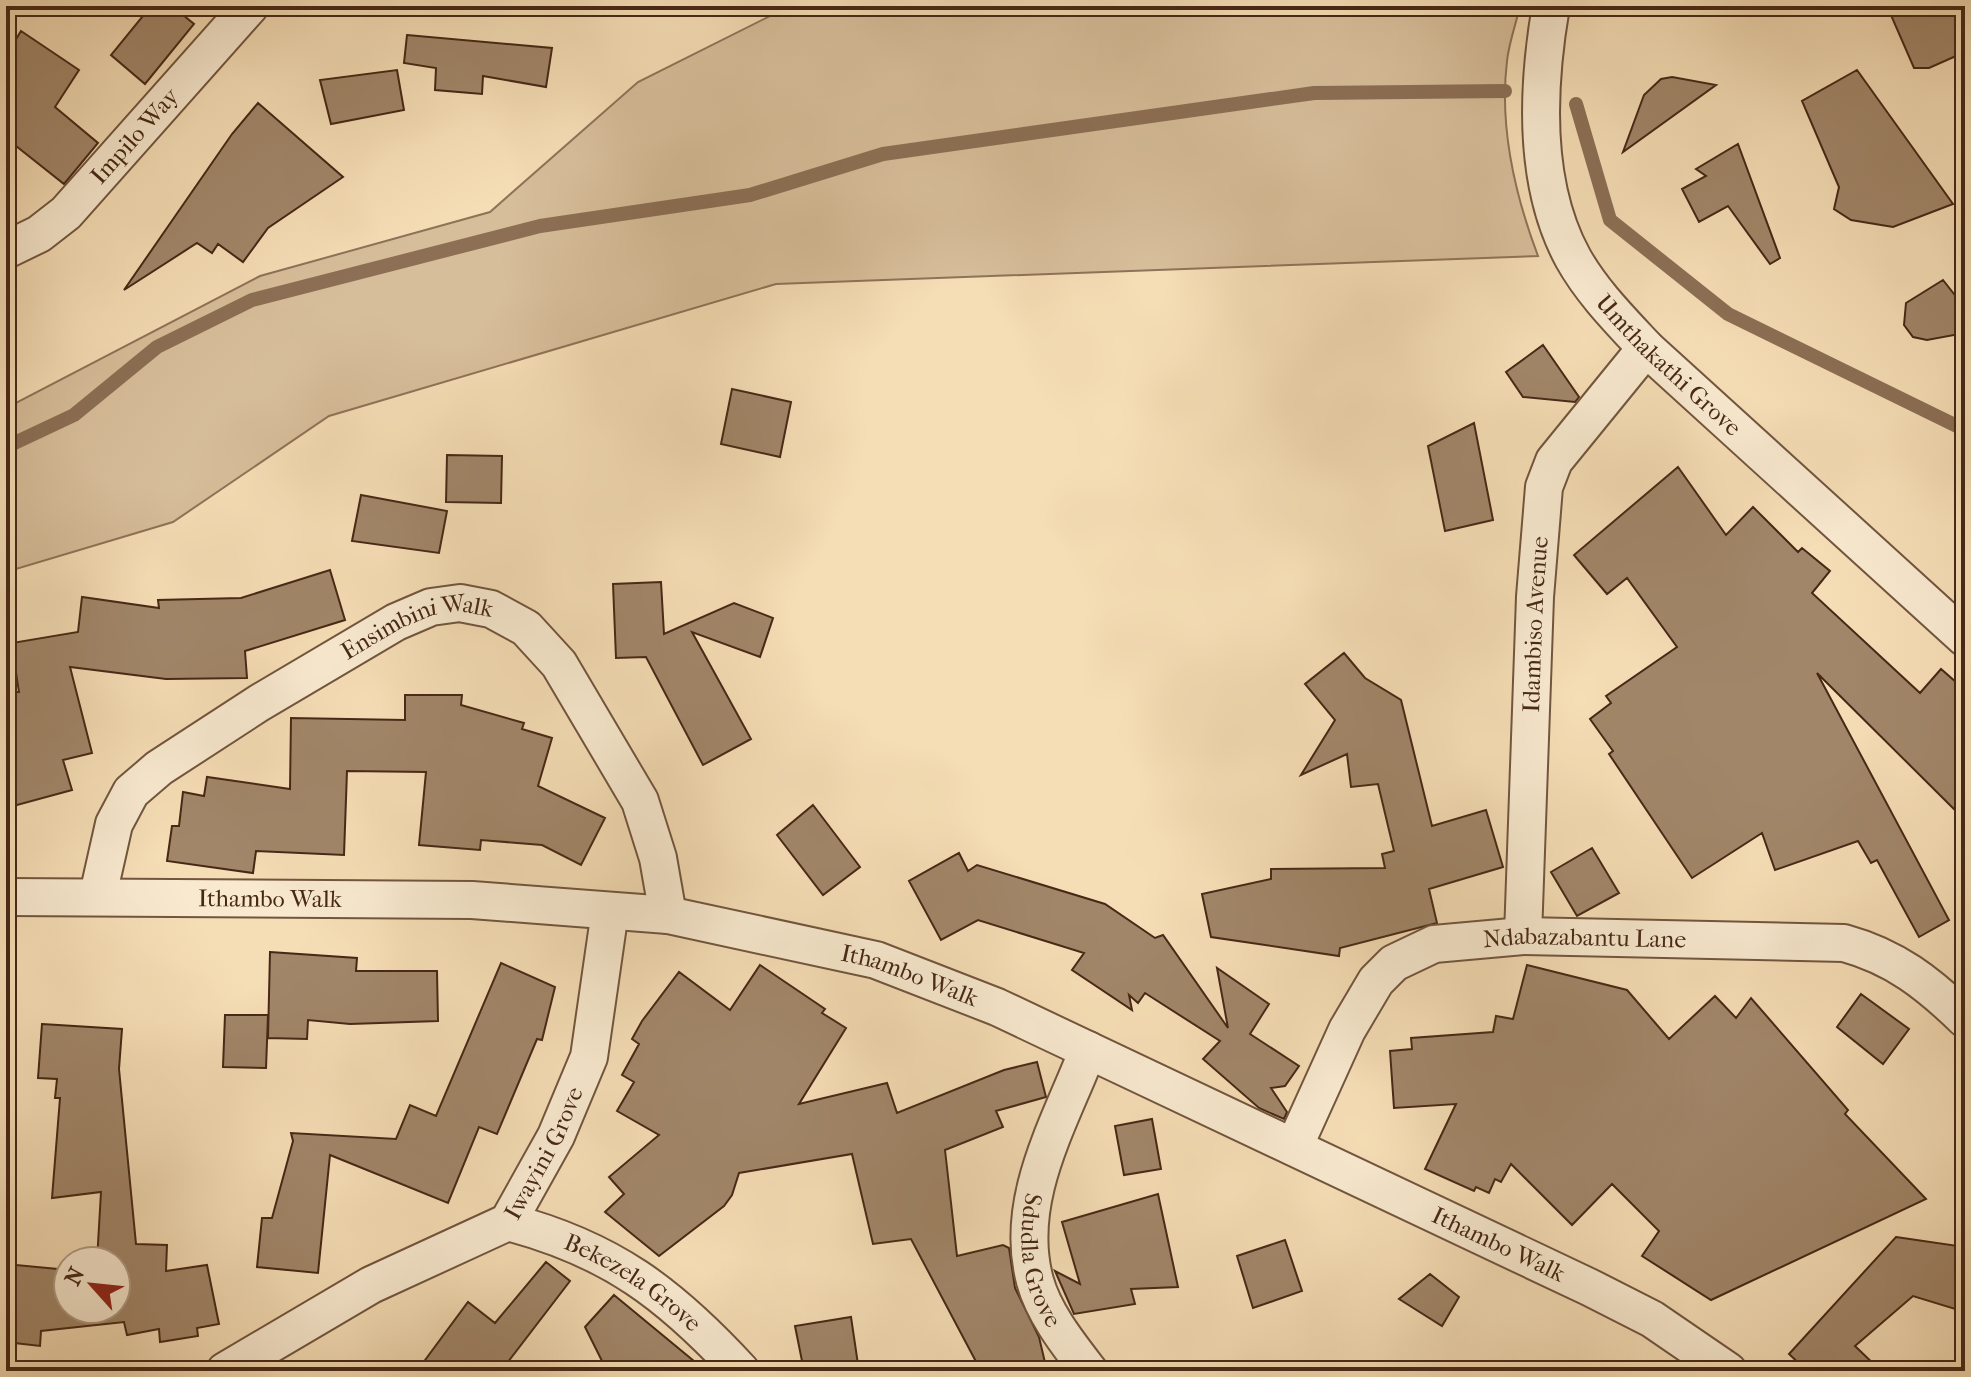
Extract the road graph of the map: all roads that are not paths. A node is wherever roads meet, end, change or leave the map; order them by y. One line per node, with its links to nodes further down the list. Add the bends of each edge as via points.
1 (250, 6): 3 (street, Impilo Way, via 66,213)
2 (1551, 6): 4 (street, Umthakathi Grove, via 1541,101 1552,202 1574,259 1604,304)
3 (6, 250)
4 (1646, 348): 5 (street, Umthakathi Grove); 10 (street, Idambiso Avenue, via 1554,461 1544,487)
5 (1965, 638)
6 (98, 895): 7 (street, Ithambo Walk); 8 (street, Ithambo Walk, via 472,900); 9 (street, Ensimbini Walk, via 114,824 131,792 159,768 396,622 431,607 460,603 491,609 526,628 559,664 640,801)
7 (6, 897)
8 (610, 911): 9 (street, Ithambo Walk); 14 (street, Iwayini Grove, via 589,1057 556,1136)
9 (668, 915): 12 (street, Ithambo Walk, via 876,960 997,1007)
10 (1523, 936): 11 (street, Ndabazabantu Lane, via 1844,943 1873,951 1926,981); 13 (street, Ndabazabantu Lane, via 1434,944 1394,963 1376,981 1347,1030)
11 (1965, 1019)
12 (1088, 1050): 13 (street, Ithambo Walk); 17 (street, Sdudla Grove, via 1041,1166 1030,1227 1036,1283)
13 (1294, 1147): 18 (street, Ithambo Walk, via 1652,1319)
14 (508, 1222): 15 (street, Iwayini Grove, via 371,1285); 16 (street, Bekezela Grove, via 554,1234 616,1262 692,1318)
15 (225, 1371)
16 (741, 1371)
17 (1089, 1371)
18 (1728, 1371)

